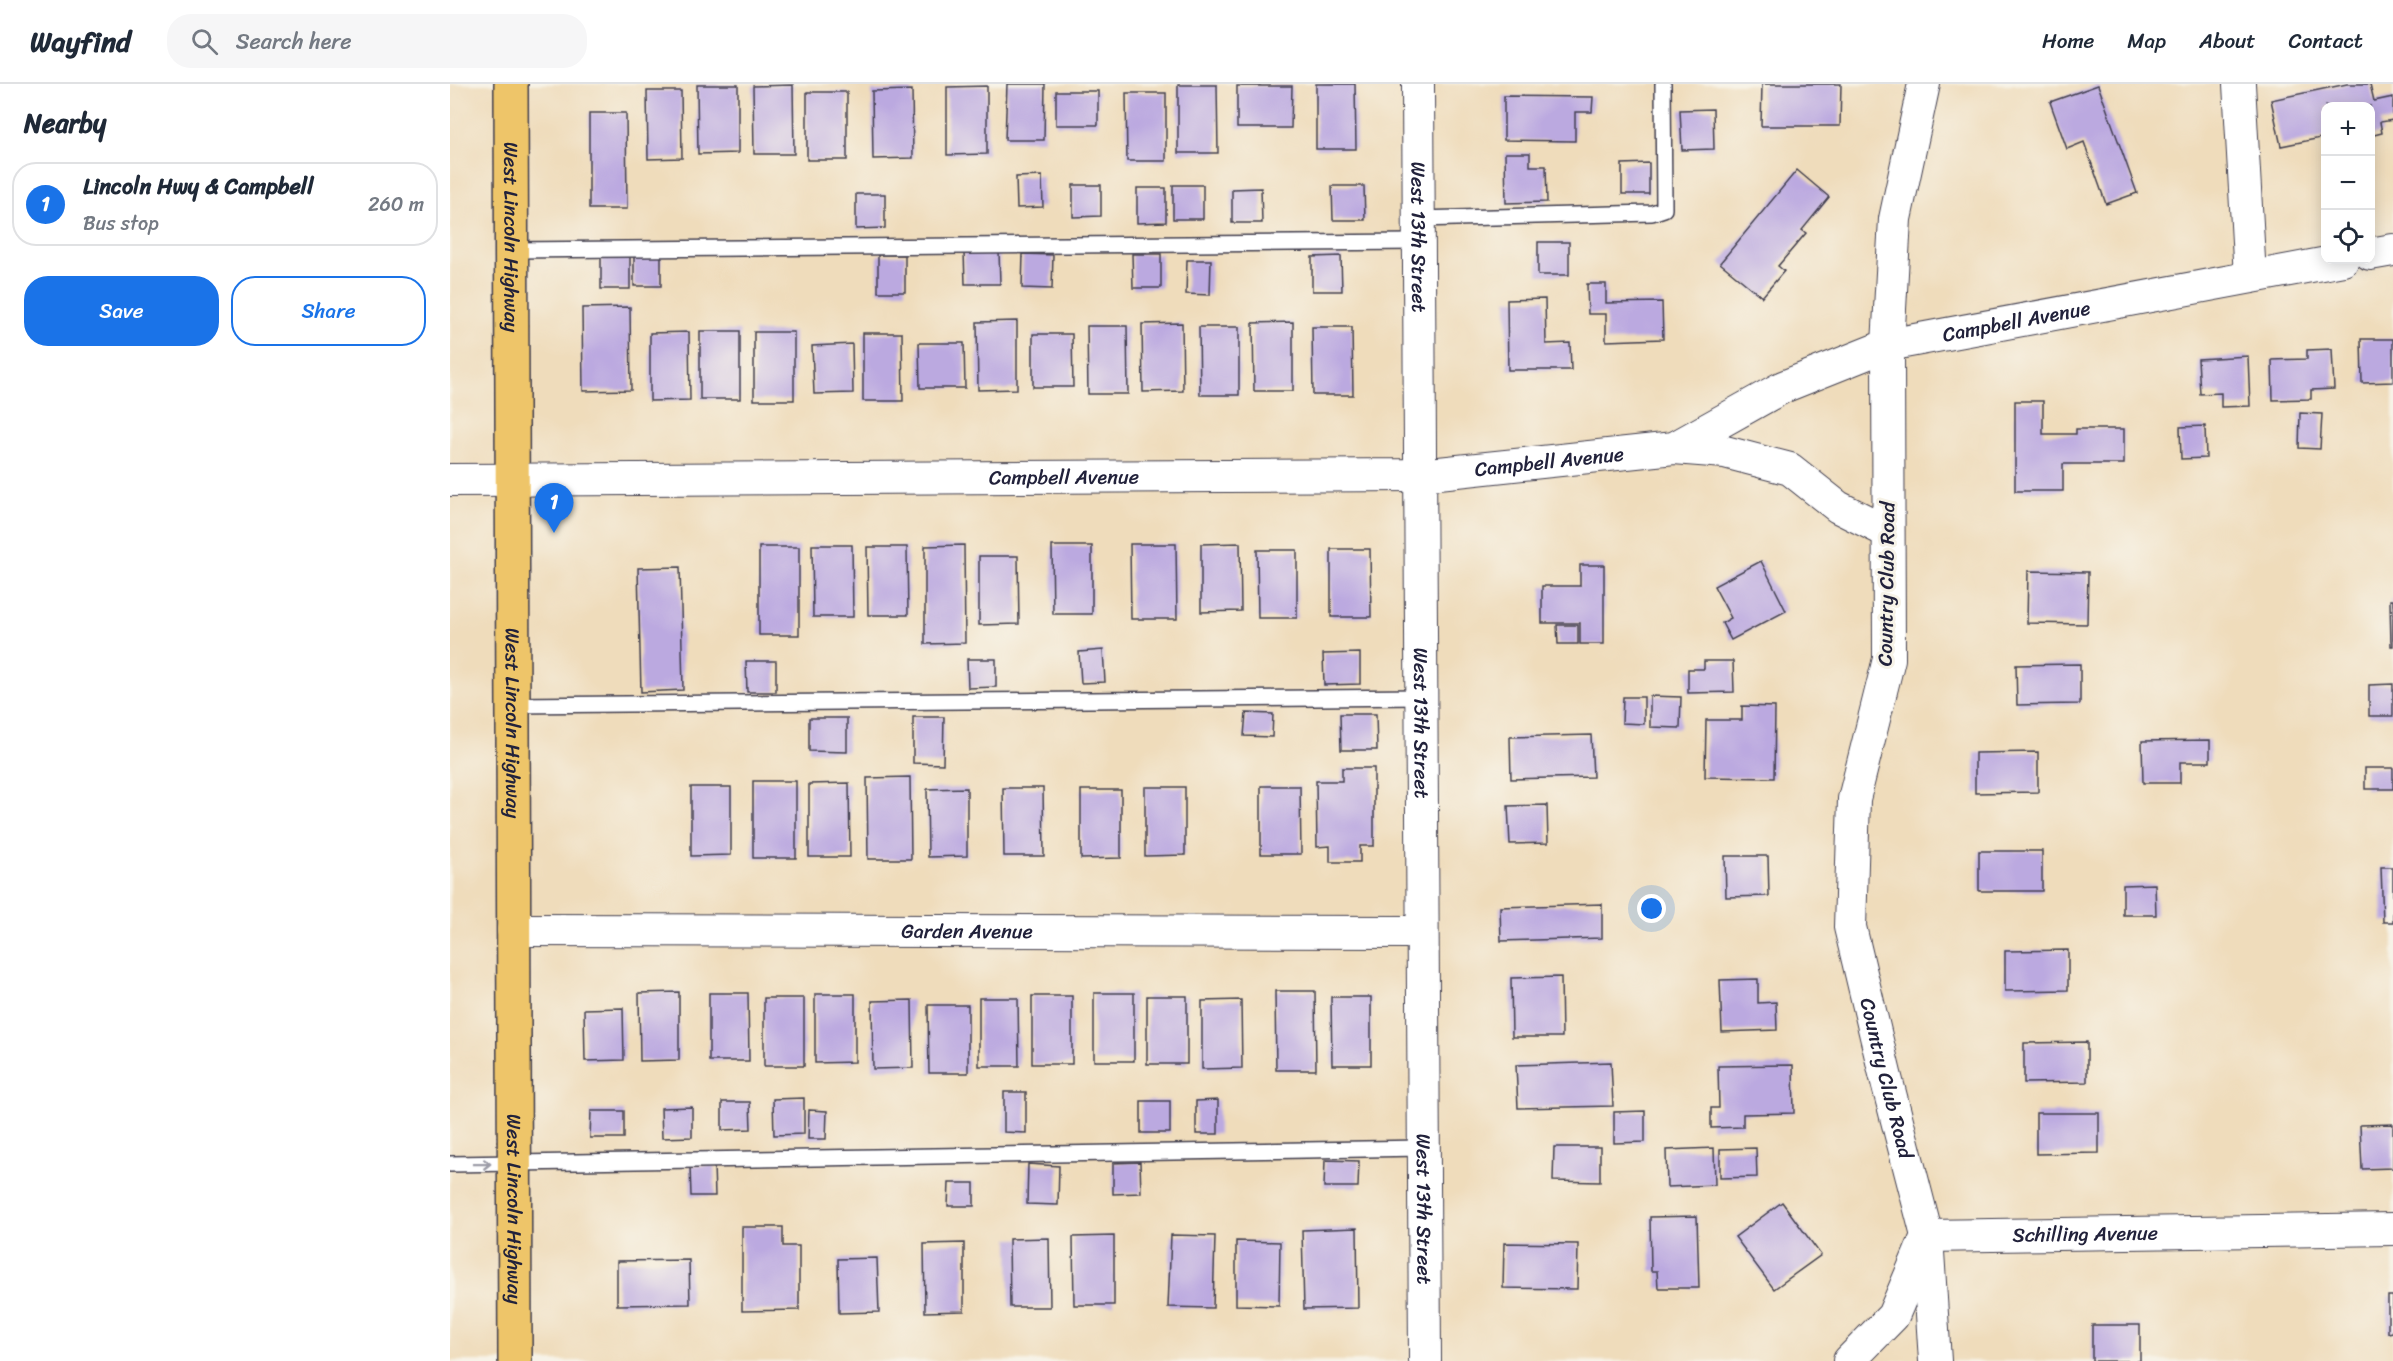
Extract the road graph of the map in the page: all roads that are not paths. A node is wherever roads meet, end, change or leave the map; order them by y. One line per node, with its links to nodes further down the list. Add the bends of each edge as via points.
1 (511, 84): 7 (main road, West Lincoln Highway)
2 (1418, 84): 6 (street, West 13th Street)
3 (1663, 84): 6 (lane, via 1664,209 1653,213)
4 (1924, 84): 12 (street, Country Club Road, via 1895,219)
5 (2240, 84): 11 (street)
6 (1418, 231): 7 (lane); 14 (street, West 13th Street)
7 (512, 250): 16 (main road, West Lincoln Highway)
8 (2393, 250): 9 (street)
9 (2375, 253)
10 (2321, 264): 11 (street, Campbell Avenue)
11 (2250, 277): 12 (street, Campbell Avenue)
12 (1888, 345): 13 (street, Campbell Avenue, via 1784,387); 17 (street, Country Club Road)
13 (1674, 448): 14 (street, Campbell Avenue); 17 (street, Campbell Avenue, via 1725,452 1790,469 1838,507)
14 (1420, 475): 16 (street, Campbell Avenue); 18 (street, West 13th Street)
15 (450, 480): 16 (street, Campbell Avenue)
16 (512, 480): 19 (main road, West Lincoln Highway)
17 (1888, 532): 26 (street, Country Club Road, via 1889,659 1854,800 1850,927)
18 (1421, 697): 19 (lane); 21 (street, West 13th Street)
19 (513, 705): 20 (main road, West Lincoln Highway)
20 (513, 930): 21 (street, Garden Avenue); 23 (main road, West Lincoln Highway)
21 (1422, 932): 22 (street, West 13th Street)
22 (1423, 1148): 23 (lane); 28 (street, West 13th Street)
23 (514, 1163): 24 (lane, one-way to 23); 27 (main road, West Lincoln Highway)
24 (450, 1164)
25 (2393, 1229): 26 (street, Schilling Avenue)
26 (1927, 1236): 29 (street, via 1893,1316); 30 (street, Country Club Road)
27 (514, 1361)
28 (1425, 1361)
29 (1849, 1361)
30 (1935, 1361)

